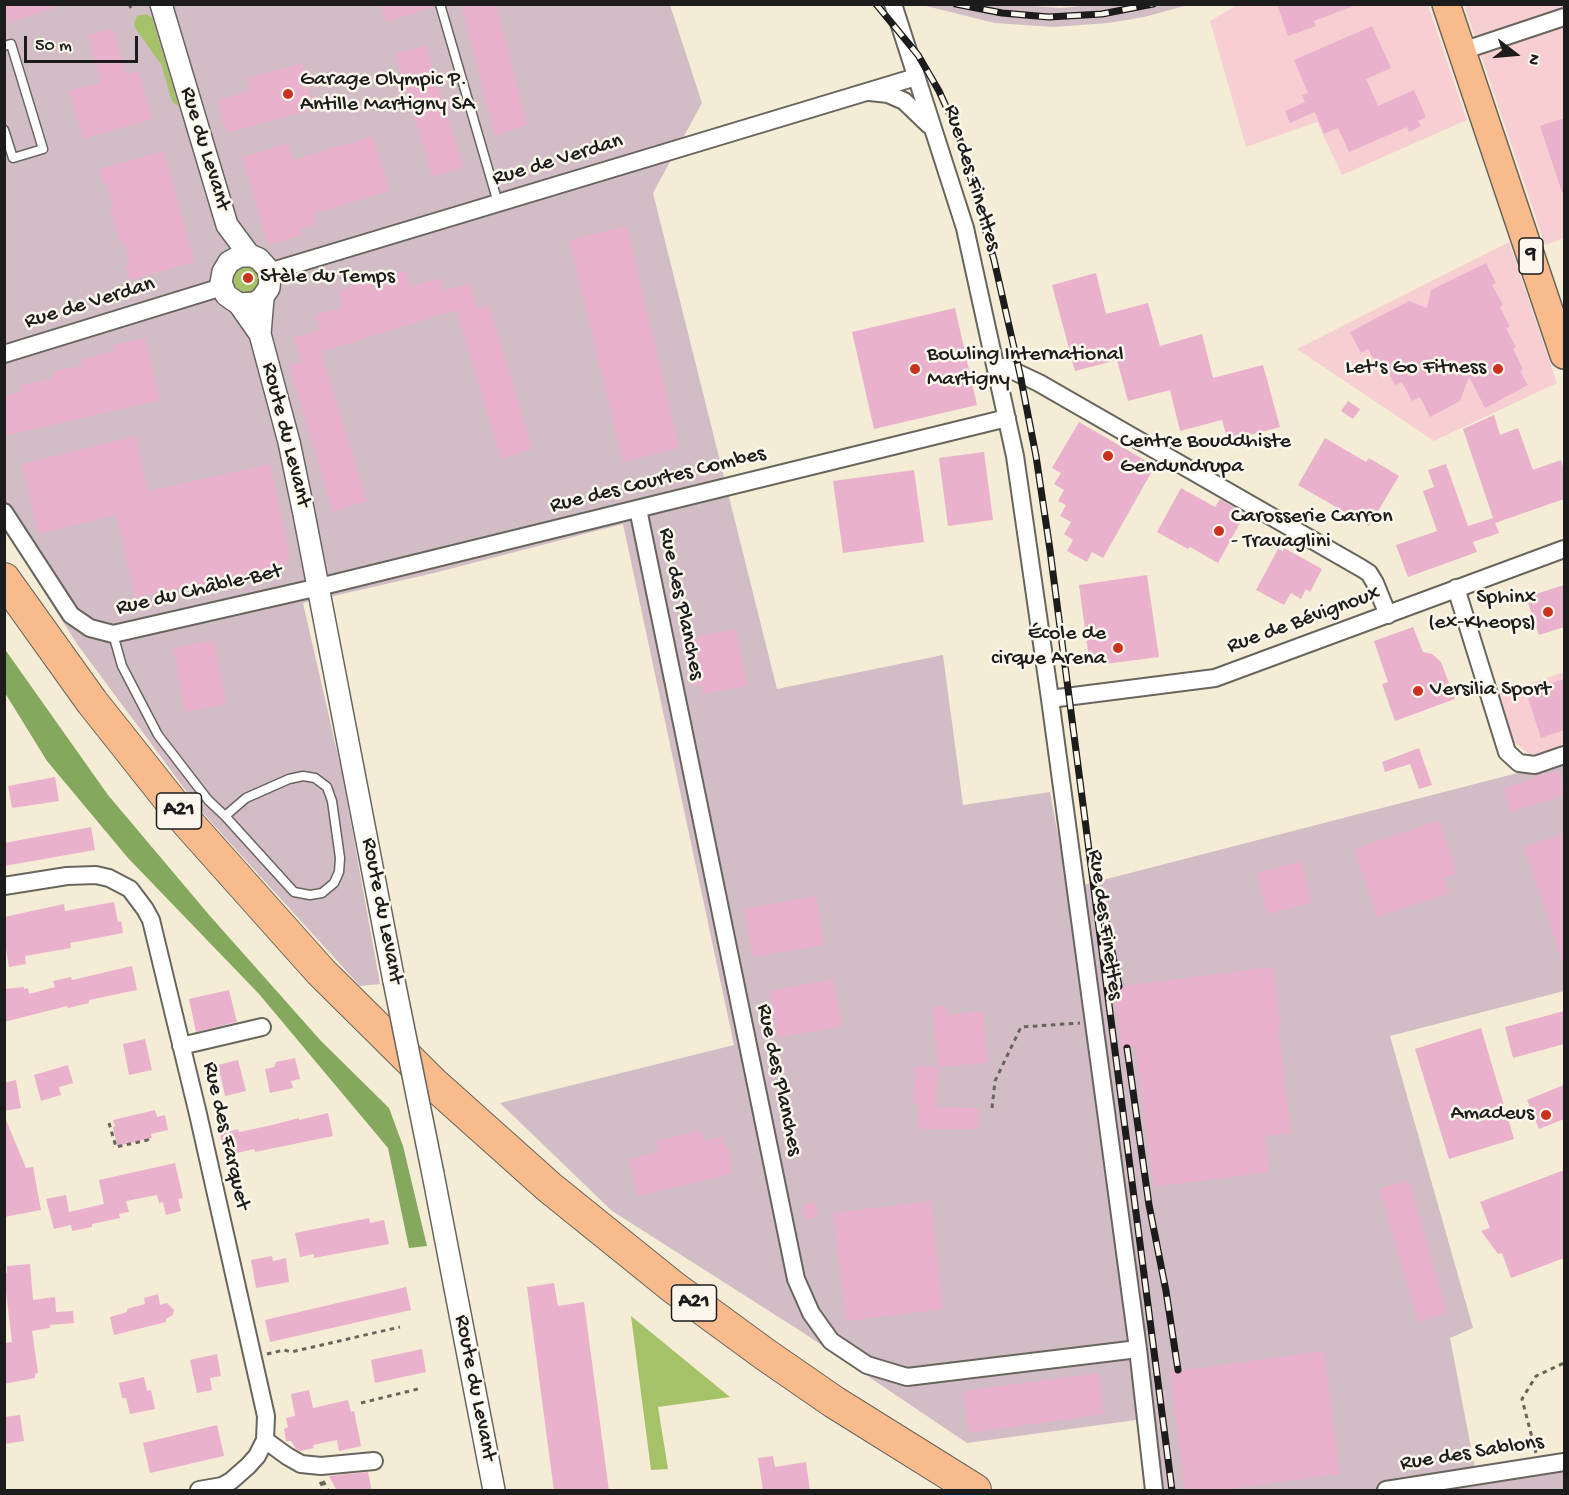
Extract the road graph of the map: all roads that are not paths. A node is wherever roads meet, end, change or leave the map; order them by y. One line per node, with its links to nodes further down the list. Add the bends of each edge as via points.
1 (161, 4): 14 (street, Rue du Levant)
2 (440, 4): 13 (lane)
3 (893, 4): 8 (street, Rue des Finettes)
4 (1446, 4): 7 (main road, 9)
5 (1564, 17): 7 (street)
6 (4, 46): 12 (lane, via 11,44 43,148 13,158)
7 (1462, 51): 23 (main road, 9)
8 (916, 77): 9 (street, Rue de Verdan); 11 (street, Rue des Finettes)
9 (861, 93): 11 (street, Rue de Verdan, via 881,92 904,101); 13 (street, Rue de Verdan)
10 (4, 130): 12 (lane)
11 (934, 131): 24 (street, Rue des Finettes, via 965,228)
12 (7, 151)
13 (498, 203): 17 (street, Rue de Verdan)
14 (227, 225): 15 (street, Rue du Levant); 16 (street, Rue du Levant)
15 (250, 256): 16 (street, via 236,258); 17 (street, via 262,262)
16 (227, 265): 18 (street)
17 (269, 272): 19 (street, via 270,284)
18 (222, 287): 20 (street); 22 (street, Rue de Verdan)
19 (263, 297): 20 (street, via 252,304); 21 (street, Route du Levant)
20 (239, 304): 21 (street, Route du Levant)
21 (260, 334): 30 (street, Route du Levant, via 289,442)
22 (4, 354)
23 (1564, 355)
24 (997, 367): 25 (street, Rue des Finettes); 33 (street, via 1039,383 1369,573)
25 (1007, 418): 26 (street, Rue des Courtes Combes); 35 (street, Rue des Finettes)
26 (638, 509): 30 (street, Rue des Courtes Combes); 41 (street, Rue des Planches, via 796,1279 811,1313 831,1341 867,1365 908,1377)
27 (4, 512): 34 (street, Rue du Châble-Bet, via 71,615 90,628)
28 (1564, 549): 31 (street, Rue de Bévignoux)
29 (4, 579): 48 (highway, A21, via 92,702 194,830 308,958 428,1078 549,1187 673,1287 834,1402)
30 (319, 587): 34 (street, Rue du Châble-Bet); 46 (street, Route du Levant, bridge)
31 (1456, 588): 33 (street, Rue de Bévignoux); 36 (street, via 1506,752 1519,763 1535,765)
32 (4, 615): 47 (highway, A21, via 72,710 227,900 319,999 433,1111 540,1206 673,1312 803,1406)
33 (1388, 615): 35 (street, Rue de Bévignoux, via 1215,678)
34 (113, 634): 37 (lane, via 122,666 158,735)
35 (1050, 699): 41 (street, Rue des Finettes)
36 (1564, 755)
37 (225, 816): 37 (lane, via 294,891 322,893 334,884 340,858 332,801 327,787 315,778 289,779 246,798)
38 (4, 886): 40 (street, Rue des Farquet, via 96,875 130,889 151,920)
39 (262, 1026): 40 (street)
40 (181, 1046): 42 (street, Rue des Farquet, via 266,1416)
41 (1138, 1349): 49 (street, Rue des Finettes)
42 (265, 1440): 43 (street, via 302,1464); 45 (street, via 240,1475)
43 (374, 1461)
44 (1564, 1462): 50 (street, Rue des Sablons)
45 (206, 1490)
46 (494, 1491)
47 (935, 1491)
48 (975, 1491)
49 (1154, 1491)
50 (1386, 1491)

